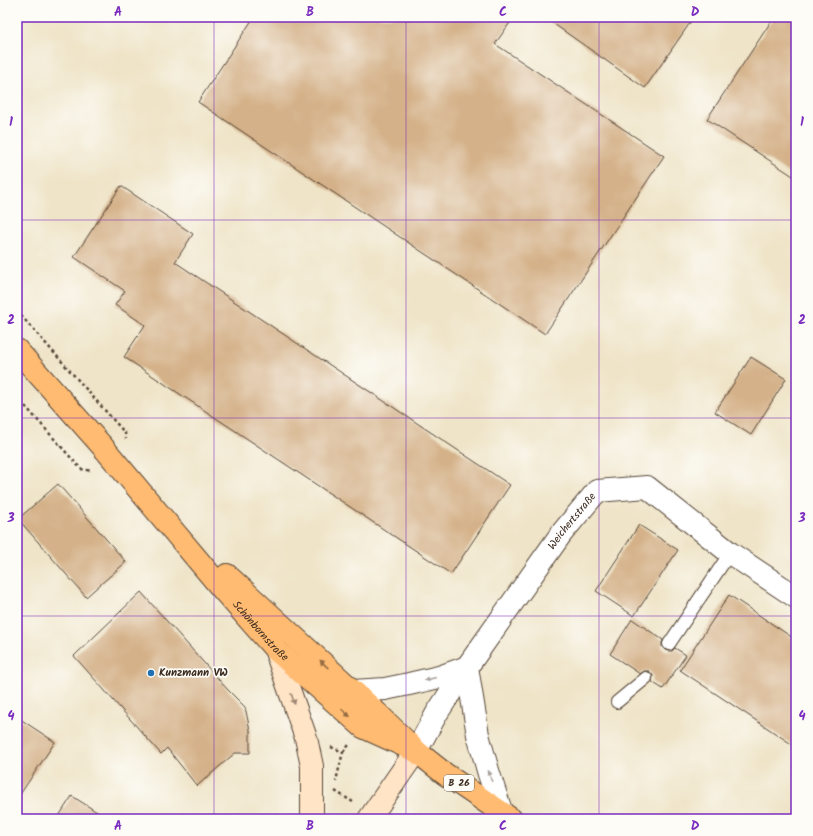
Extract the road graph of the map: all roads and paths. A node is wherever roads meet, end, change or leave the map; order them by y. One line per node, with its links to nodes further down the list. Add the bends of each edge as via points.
1 (17, 350): 4 (main road, Schönbornstraße)
2 (17, 397): 3 (path, via 81,469)
3 (95, 472)
4 (131, 480): 8 (main road, Schönbornstraße); 11 (main road, Schönbornstraße, one-way to 4, via 236,584)
5 (730, 553): 6 (street, Weichertstraße); 7 (lane); 9 (street, Weichertstraße, via 647,487 598,491 561,534)
6 (796, 598)
7 (669, 644)
8 (275, 649): 13 (main road, one-way to 13); 14 (main road, Schönbornstraße, one-way to 14, via 363,727)
9 (467, 667): 11 (street, one-way to 11, via 409,684); 14 (street, Weichertstraße); 18 (street, Schönbornstraße, one-way to 9, via 489,774 478,735)
10 (646, 678): 12 (lane)
11 (352, 691): 14 (main road, Schönbornstraße)
12 (617, 702)
13 (306, 738): 15 (path, via 343,752); 19 (main road, via 312,766)
14 (416, 751): 17 (main road, Weichertstraße); 18 (main road, Schönbornstraße / B 26)
15 (336, 783)
16 (334, 790): 17 (path)
17 (371, 816)
18 (507, 816)
19 (312, 819)

